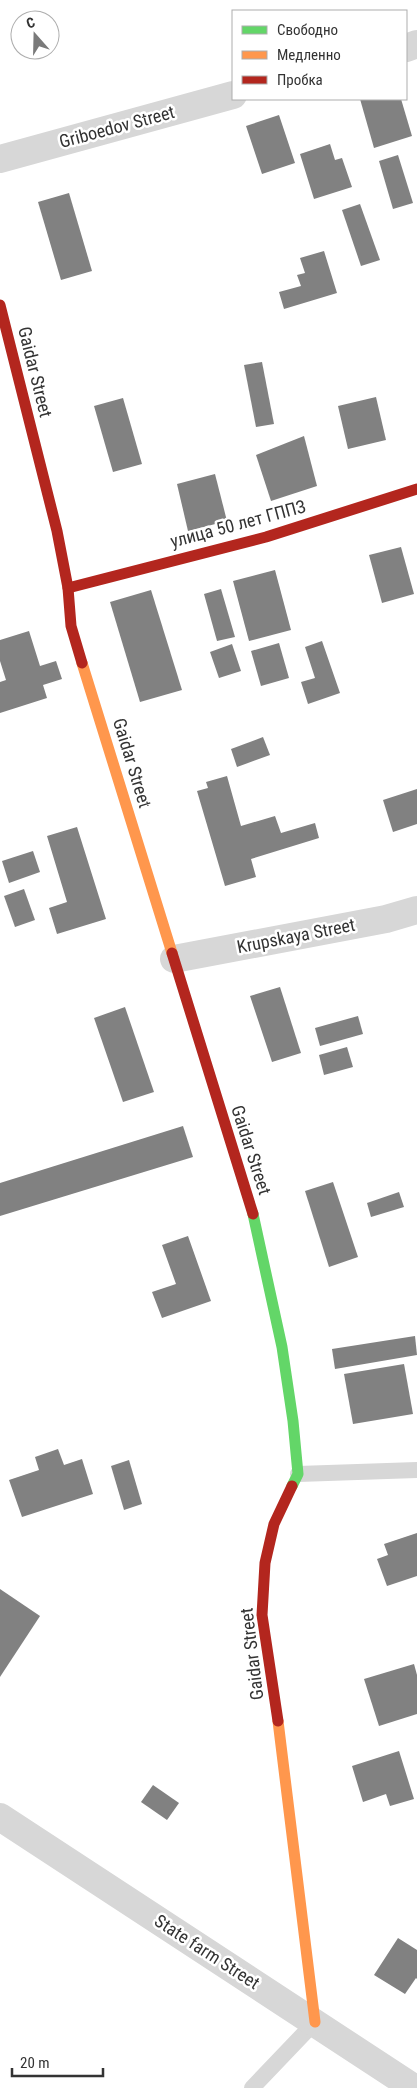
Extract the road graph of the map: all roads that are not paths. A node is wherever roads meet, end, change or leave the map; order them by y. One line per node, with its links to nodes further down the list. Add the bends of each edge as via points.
1 (232, 95): 2 (street, Griboedov Street)
2 (0, 159)
3 (0, 305): 5 (street, Gaidar Street)
4 (417, 489): 5 (street, улица 50 лет ГППЗ, via 266,537)
5 (68, 588): 7 (street, Gaidar Street, via 71,626)
6 (417, 910): 7 (street, Krupskaya Street, via 386,919)
7 (174, 959): 9 (street, Gaidar Street, via 257,1226 282,1347)
8 (417, 1470): 9 (lane)
9 (298, 1474): 11 (street, Gaidar Street, via 274,1524 265,1563 262,1615 280,1732)
10 (0, 1817): 11 (street, State farm Street)
11 (315, 2022): 12 (lane); 13 (street, State farm Street)
12 (252, 2088)
13 (414, 2088)

